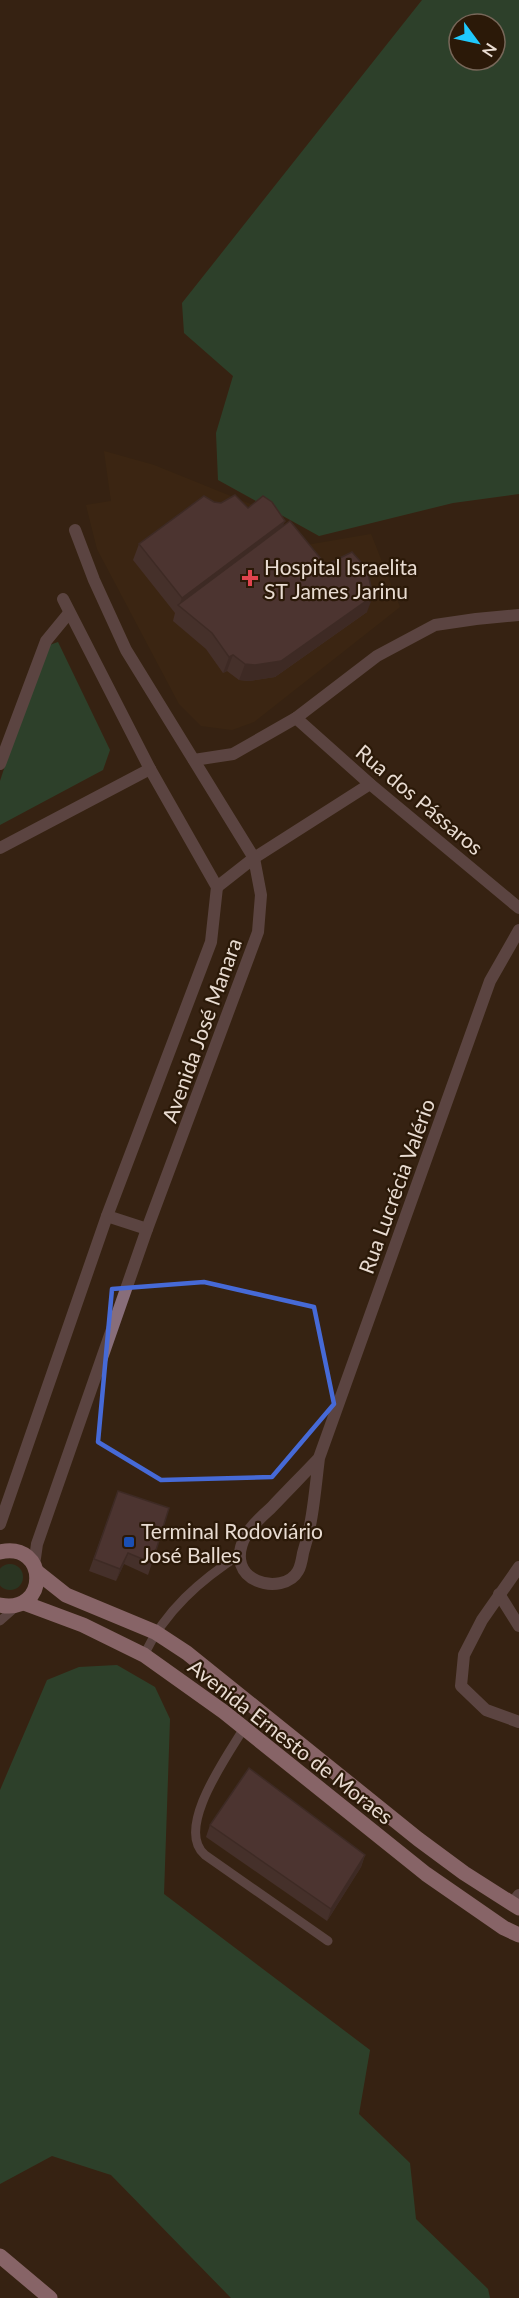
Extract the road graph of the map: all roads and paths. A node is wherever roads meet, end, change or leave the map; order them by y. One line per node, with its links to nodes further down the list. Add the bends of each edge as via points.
1 (75, 530): 6 (street, Avenida José Manara, via 126,650)
2 (63, 599): 3 (street)
3 (69, 613): 7 (street, via 46,641); 8 (street)
4 (519, 615): 5 (street, via 435,625 377,656)
5 (296, 718): 6 (street, via 233,754); 9 (street, Rua dos Pássaros)
6 (194, 760): 11 (street, Avenida José Manara)
7 (0, 764)
8 (150, 769): 10 (street); 12 (street)
9 (370, 784): 11 (street); 13 (street, Rua dos Pássaros)
10 (0, 848)
11 (254, 858): 12 (street); 16 (street, Avenida José Manara, via 261,895 258,932)
12 (217, 886): 15 (street, Avenida José Manara, via 211,942)
13 (519, 908)
14 (519, 930): 17 (street, Rua Lucrécia Valério, via 490,981)
15 (107, 1216): 16 (street); 18 (street, Avenida José Manara)
16 (147, 1229): 22 (street, Avenida José Manara, via 37,1544)
17 (319, 1458): 20 (street, Rua Lucrécia Valério, via 256,1522 246,1536); 20 (street, Rua Lucrécia Valério, via 310,1531 298,1572 286,1581 263,1582 245,1574 240,1566)
18 (0, 1524)
19 (0, 1552): 22 (main road, Avenida Ernesto de Moraes, via 16,1551 30,1559)
20 (241, 1554): 28 (lane, via 215,1570)
21 (519, 1567): 23 (street)
22 (35, 1569): 24 (main road, via 35,1588); 28 (main road, Avenida Ernesto de Moraes, via 66,1595)
23 (499, 1594): 27 (street); 30 (street, via 464,1655 461,1686 486,1710)
24 (20, 1604): 25 (main road, Avenida Ernesto de Moraes); 26 (lane); 29 (main road, Avenida Ernesto de Moraes, via 83,1625)
25 (0, 1605)
26 (0, 1621)
27 (519, 1626)
28 (155, 1632): 29 (lane); 32 (main road, Avenida Ernesto de Moraes, via 187,1653 418,1839 464,1873)
29 (144, 1656): 31 (main road, Avenida Ernesto de Moraes)
30 (519, 1722)
31 (244, 1728): 33 (main road, Avenida Ernesto de Moraes, via 426,1874); 34 (lane, via 198,1813 196,1846)
32 (516, 1902)
33 (519, 1935)
34 (328, 1941)
35 (0, 2256): 36 (main road)
36 (50, 2298)

